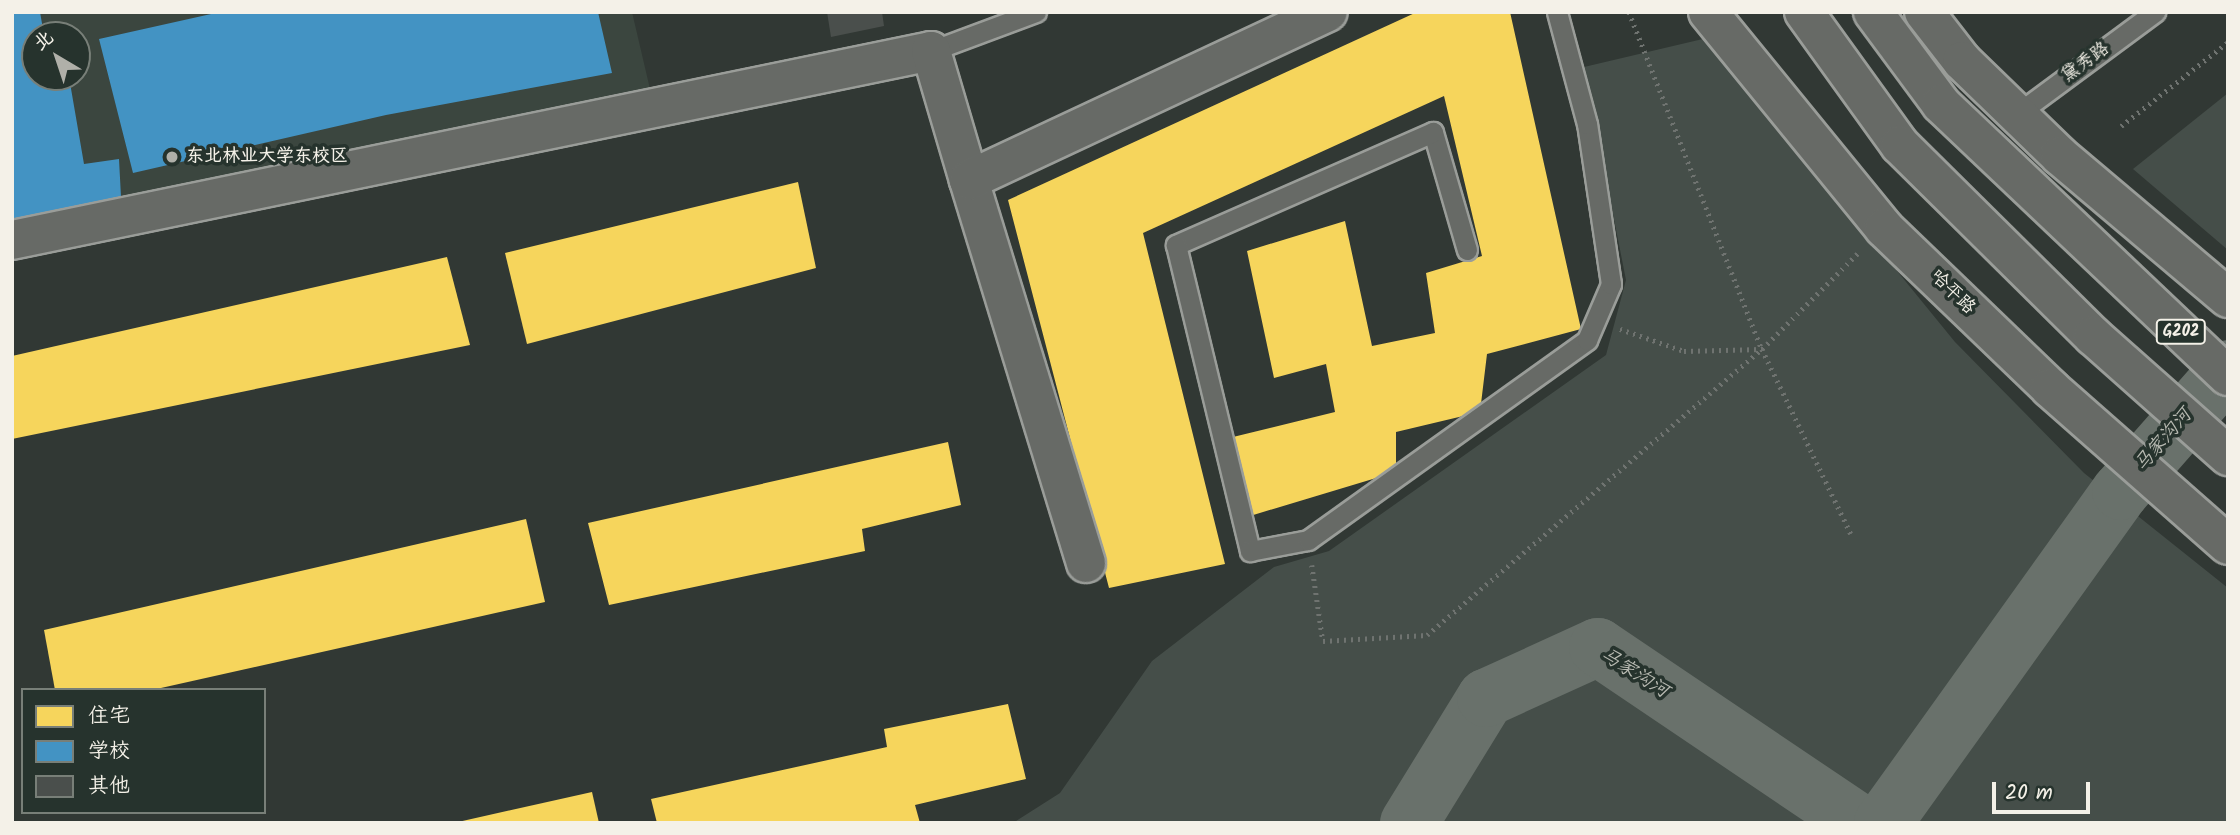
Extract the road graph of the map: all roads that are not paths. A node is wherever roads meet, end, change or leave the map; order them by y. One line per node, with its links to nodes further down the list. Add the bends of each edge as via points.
1 (1035, 12): 9 (lane)
2 (1328, 12): 11 (main road)
3 (1557, 12): 13 (lane, via 1587,124 1611,284 1587,341 1308,540 1251,551 1177,246 1433,132)
4 (1708, 12): 17 (main road, 哈平路, via 1884,228 2050,388)
5 (1804, 12): 16 (main road, via 1900,145 2093,336)
6 (1873, 12): 15 (main road, G202, via 1941,104)
7 (1924, 12): 10 (main road)
8 (2155, 12): 10 (lane, 黛秀路)
9 (931, 51): 11 (main road); 12 (main road)
10 (2017, 114): 14 (main road)
11 (969, 180): 18 (main road)
12 (12, 240)
13 (1468, 250)
14 (2228, 298)
15 (2228, 376)
16 (2228, 456)
17 (2226, 543)
18 (1086, 563)

